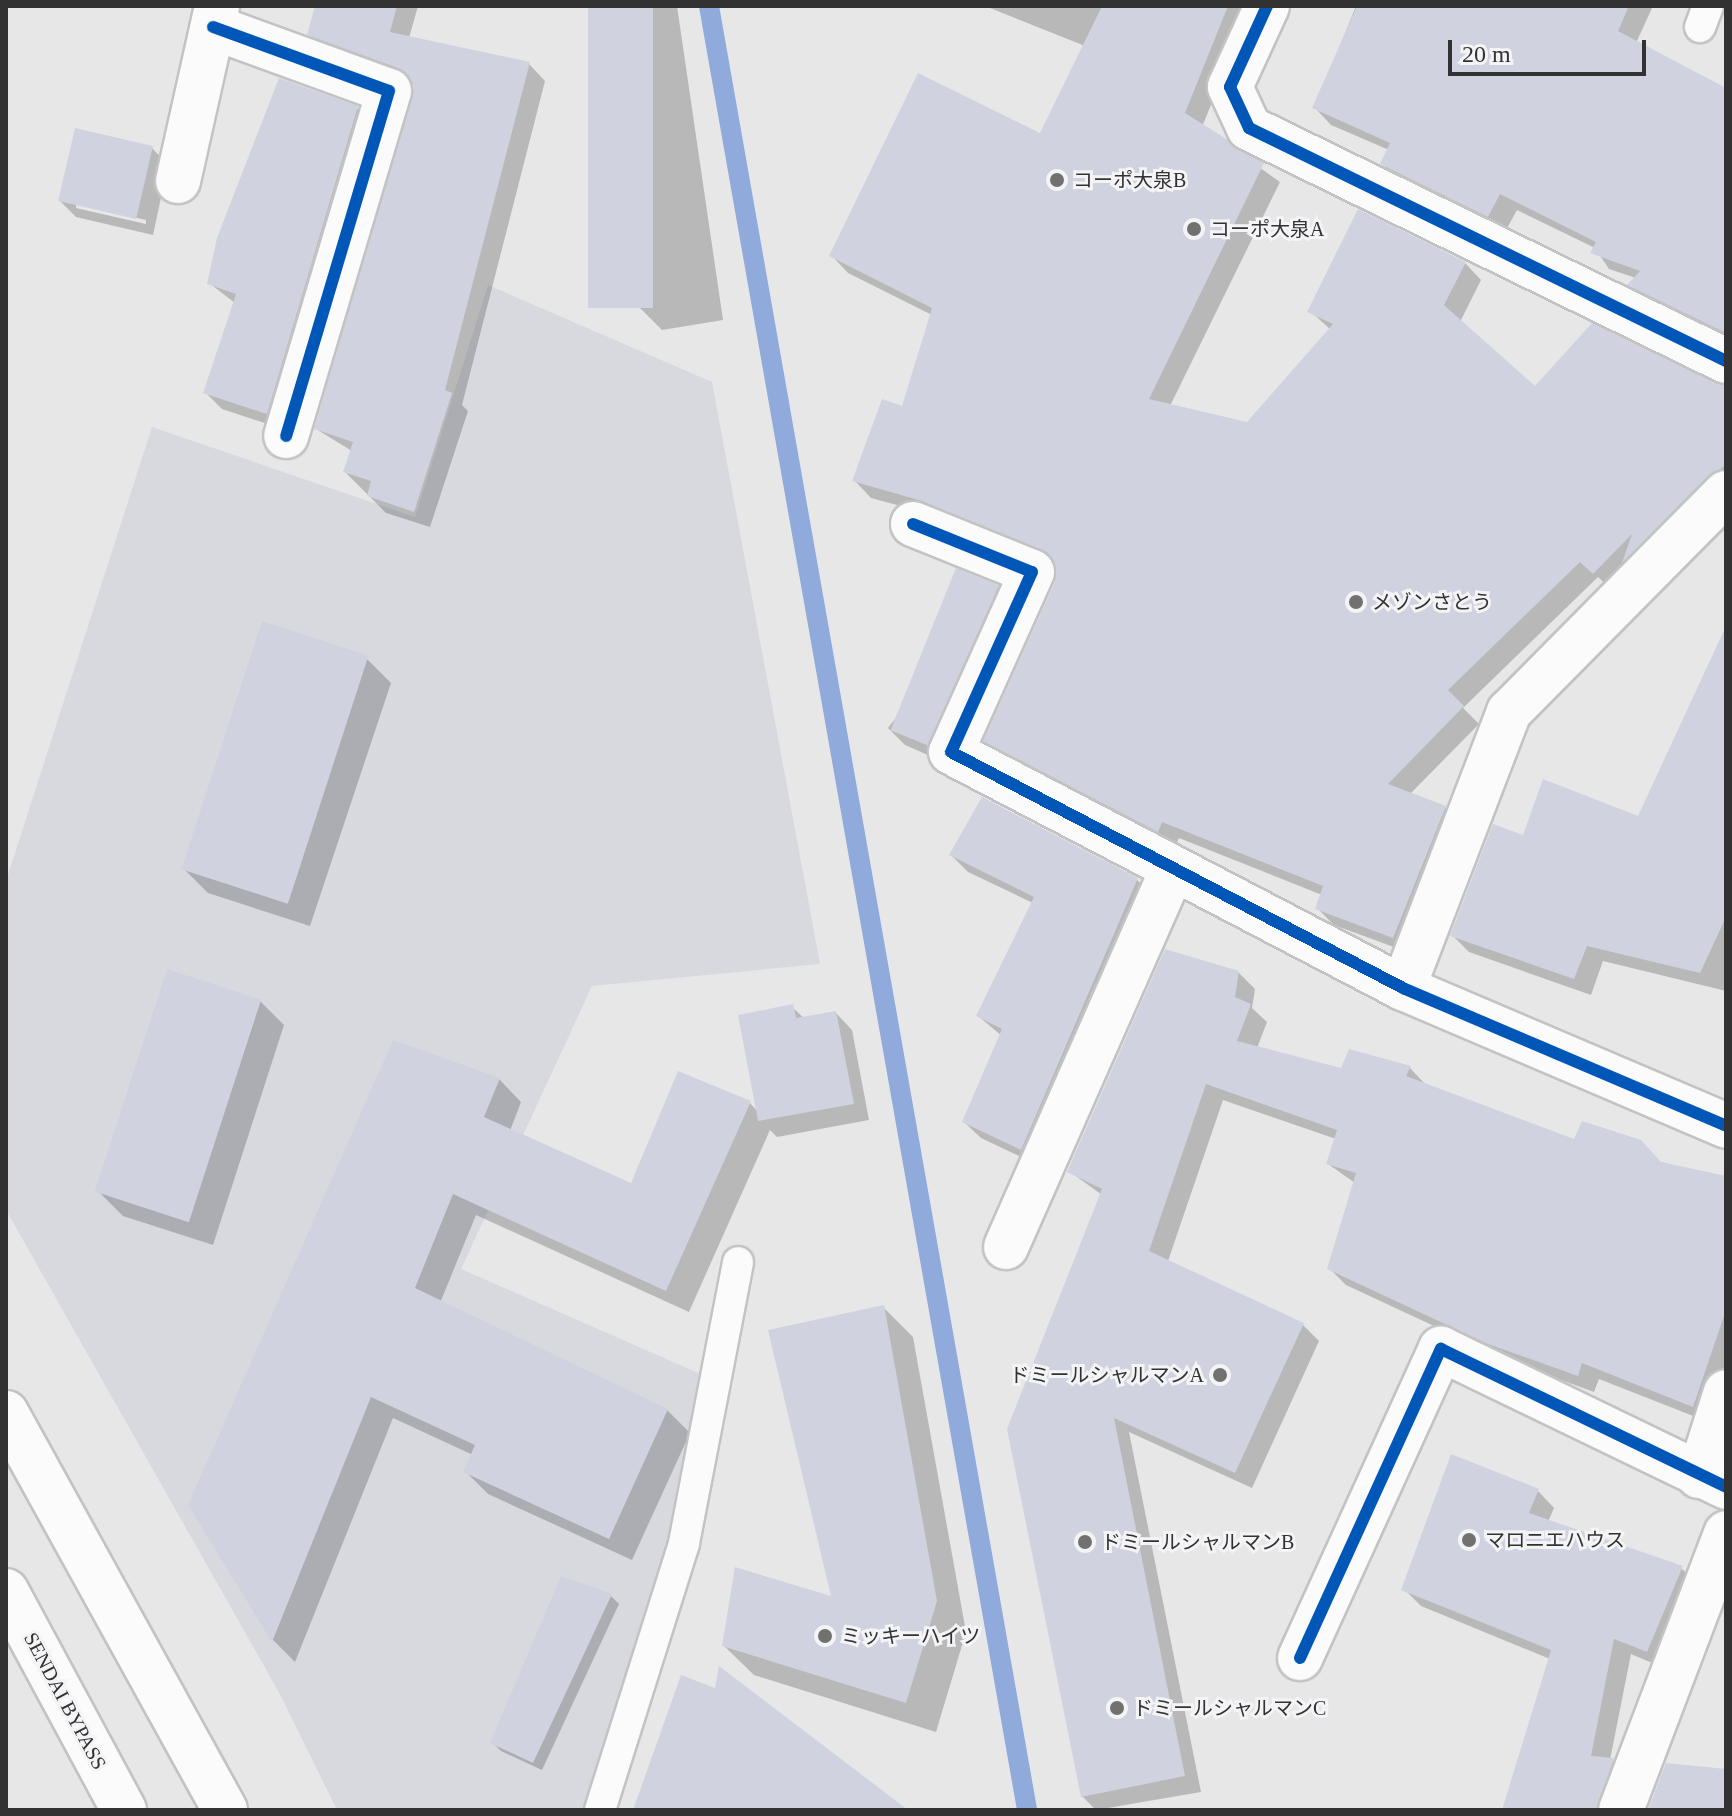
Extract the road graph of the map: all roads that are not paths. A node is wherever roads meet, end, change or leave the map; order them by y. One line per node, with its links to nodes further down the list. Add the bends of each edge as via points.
1 (1267, 6): 4 (main road, via 1230,87 1249,128)
2 (215, 16): 3 (main road); 5 (main road, via 389,91)
3 (178, 181)
4 (1726, 361)
5 (286, 436)
6 (1726, 493): 9 (main road, via 1509,712)
7 (913, 524): 8 (main road, via 1032,572 951,752)
8 (1173, 868): 9 (main road); 11 (main road)
9 (1403, 988): 10 (main road)
10 (1726, 1126)
11 (1006, 1247)
12 (738, 1262): 21 (lane, via 684,1543)
13 (1726, 1392): 15 (main road)
14 (6, 1413): 20 (main road)
15 (1713, 1482): 18 (main road, via 1441,1349)
16 (1726, 1533): 22 (main road)
17 (6, 1591): 19 (main road, SENDAI BYPASS)
18 (1300, 1658)
19 (124, 1810)
20 (225, 1810)
21 (600, 1810)
22 (1621, 1810)

